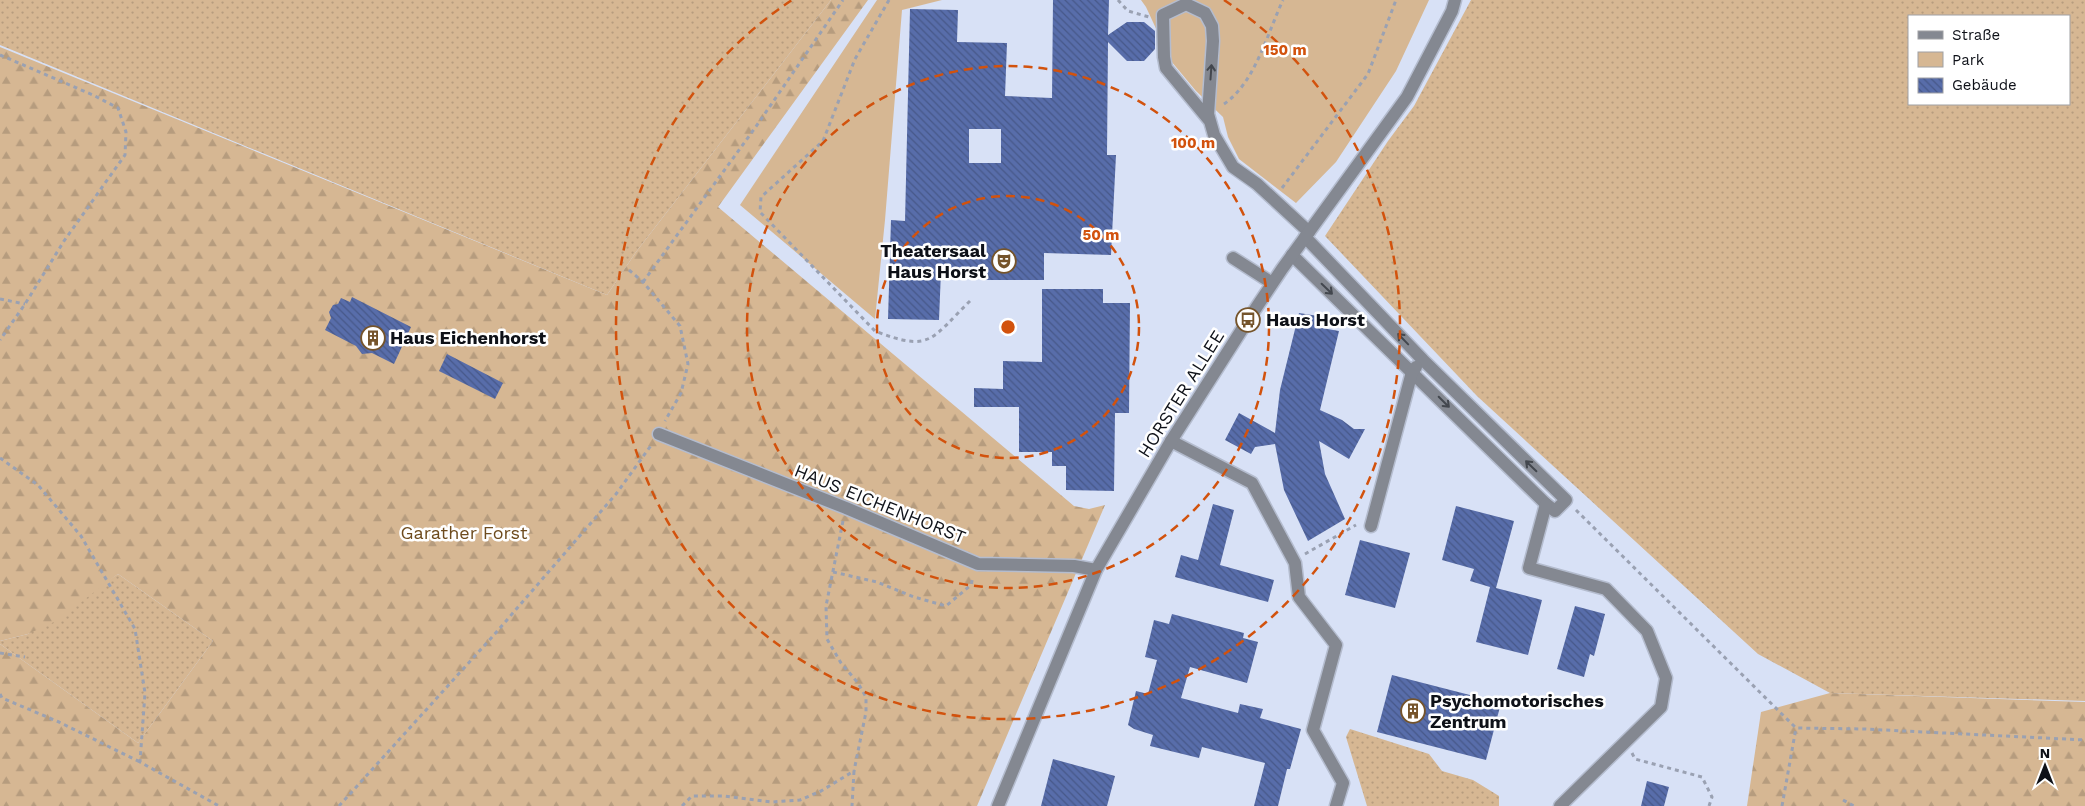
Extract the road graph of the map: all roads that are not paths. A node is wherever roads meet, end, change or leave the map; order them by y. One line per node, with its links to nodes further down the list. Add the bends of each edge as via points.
1 (1455, 0): 3 (street, HORSTER ALLEE, via 1407,97)
2 (1209, 117): 2 (street, one-way to 2, via 1212,26 1205,13 1186,4 1163,15 1166,68); 3 (street, via 1214,135 1233,167 1257,184)
3 (1307, 234): 4 (street, HORSTER ALLEE); 7 (street, one-way to 3)
4 (1292, 255): 6 (street, HORSTER ALLEE); 8 (street, one-way to 8)
5 (1233, 258): 6 (street)
6 (1272, 283): 10 (street, HORSTER ALLEE)
7 (1423, 360): 8 (street); 11 (street, one-way to 7, via 1555,511 1566,500)
8 (1412, 372): 11 (street, one-way to 11); 12 (street)
9 (658, 434): 13 (street, HAUS EICHENHORST, via 978,564 1074,566)
10 (1171, 441): 13 (street, HORSTER ALLEE); 15 (street, via 1252,483 1294,560 1299,598 1336,646 1313,730 1342,783)
11 (1546, 504): 16 (street, via 1528,568 1606,589 1647,631 1666,678 1661,707)
12 (1373, 521)
13 (1096, 570): 14 (street, HORSTER ALLEE)
14 (998, 806)
15 (1336, 806)
16 (1560, 806)

